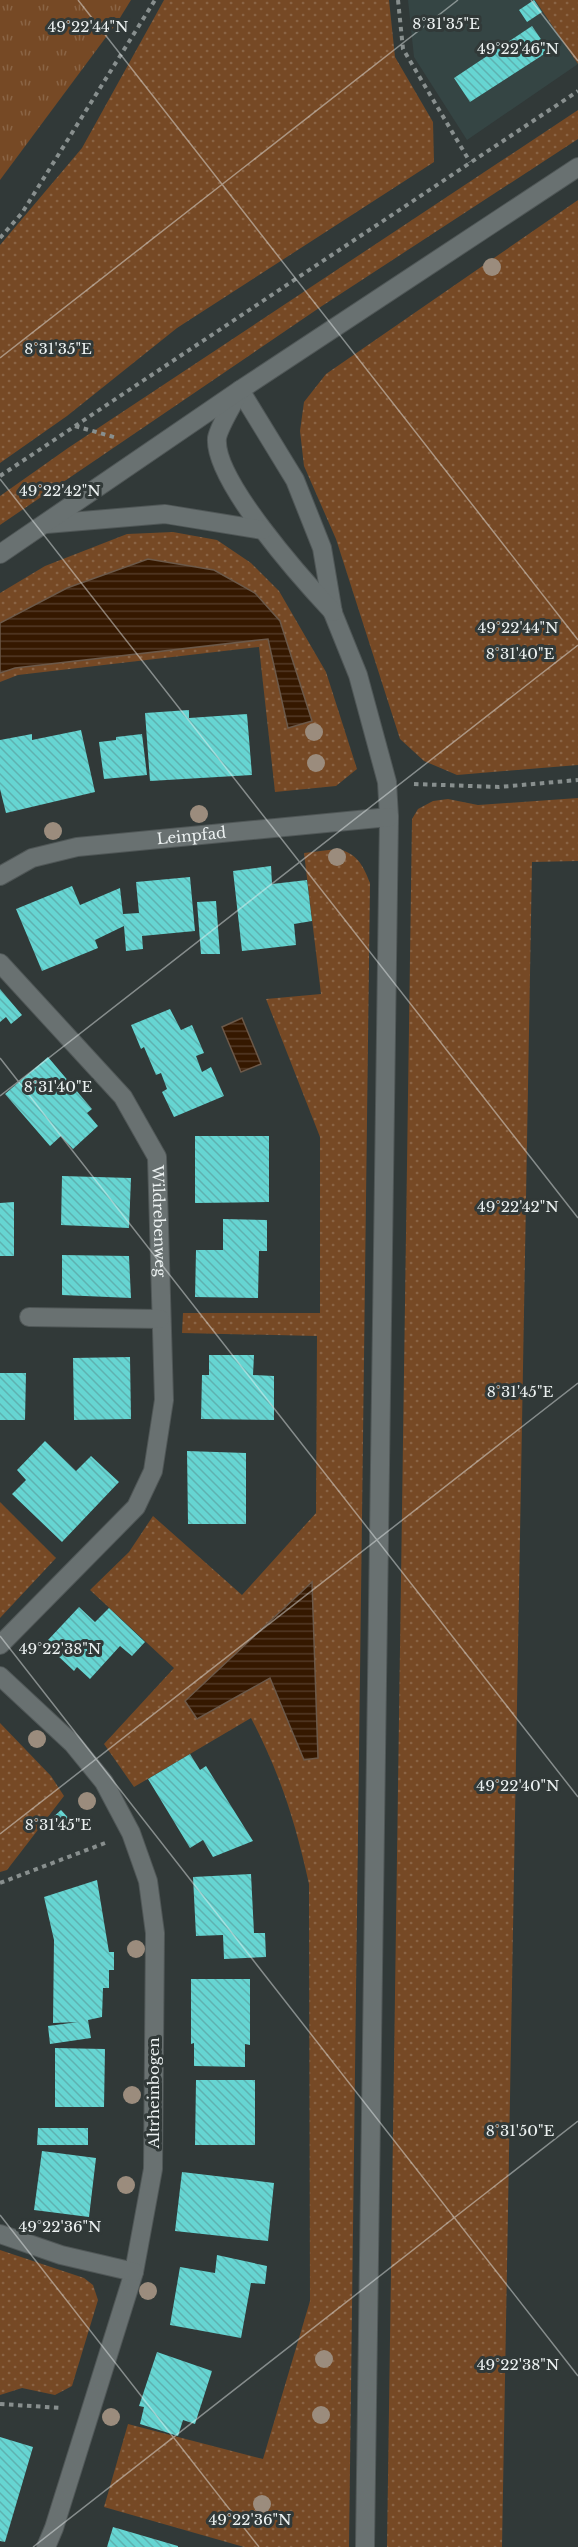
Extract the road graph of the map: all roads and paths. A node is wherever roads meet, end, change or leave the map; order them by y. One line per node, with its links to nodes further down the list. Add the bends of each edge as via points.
1 (155, 0): 6 (path, via 22,213)
2 (398, 0): 4 (path, via 403,49)
3 (578, 91): 4 (path)
4 (470, 162): 8 (path)
5 (578, 167): 7 (street)
6 (0, 238)
7 (240, 390): 9 (street); 10 (street, via 217,437 223,468); 12 (street, via 295,480 322,548)
8 (0, 476)
9 (44, 524): 10 (street, via 165,514); 11 (street)
10 (263, 530): 12 (street)
11 (0, 554)
12 (333, 613): 14 (street, via 358,675)
13 (578, 780): 14 (path, via 487,787)
14 (387, 782): 15 (street)
15 (389, 817): 16 (street, Leinpfad, via 77,847 32,858); 29 (street)
16 (0, 876)
17 (0, 963): 19 (street, Wildrebenweg, via 123,1097 157,1157)
18 (29, 1317): 19 (street)
19 (160, 1319): 20 (street, Wildrebenweg, via 164,1400 153,1471 136,1507)
20 (0, 1645)
21 (0, 1676): 22 (street, Altrheinbogen, via 74,1744 104,1782)
22 (131, 1833): 23 (path); 25 (street, Altrheinbogen, via 148,1881 155,1933 153,2169)
23 (0, 1883)
24 (0, 2234): 25 (street, via 61,2255)
25 (134, 2272): 27 (street, Altrheinbogen)
26 (0, 2404): 27 (path)
27 (91, 2409): 28 (street, Altrheinbogen)
28 (46, 2547)
29 (365, 2547)

